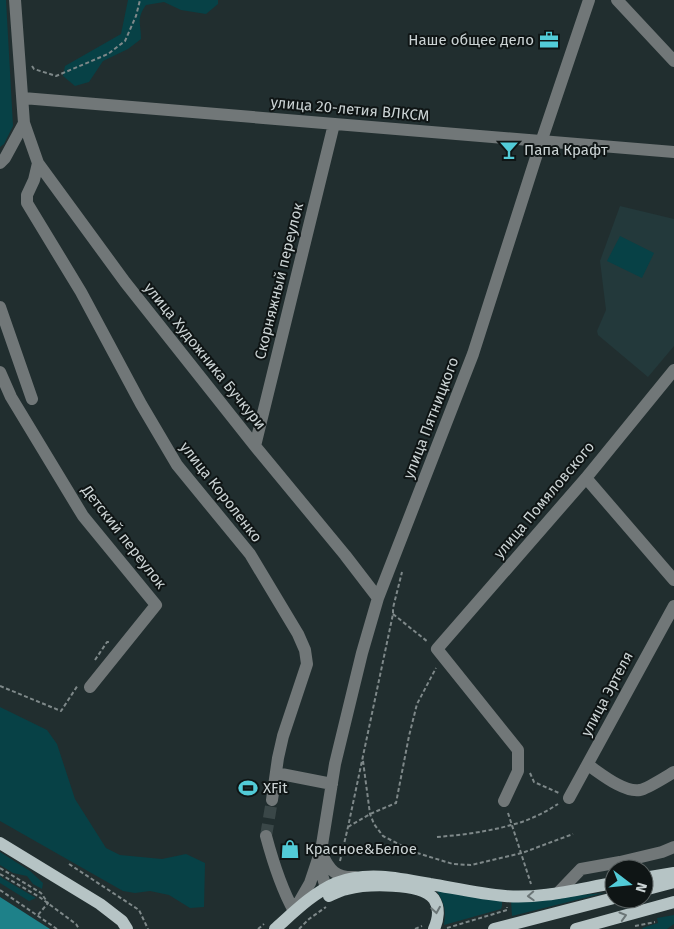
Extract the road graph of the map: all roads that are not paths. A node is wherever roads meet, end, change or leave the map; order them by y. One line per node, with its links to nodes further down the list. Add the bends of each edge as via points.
1 (15, 0): 5 (street)
2 (589, 0): 8 (street, улица Пятницкого)
3 (617, 0): 4 (street)
4 (674, 61)
5 (23, 98): 6 (street); 7 (street, улица 20-летия ВЛКСМ)
6 (24, 123): 10 (street); 11 (street, улица Художника Бучкури)
7 (334, 124): 8 (street, улица 20-летия ВЛКСМ); 16 (street, Скорняжный переулок)
8 (542, 140): 9 (street, улица 20-летия ВЛКСМ); 19 (street, улица Пятницкого, via 472,354)
9 (674, 152)
10 (0, 162)
11 (38, 162): 16 (street, улица Художника Бучкури, via 125,282); 24 (street, улица Короленко, via 27,203 81,292 176,465 250,554 305,650 307,664 283,736)
12 (0, 307): 15 (street)
13 (674, 370): 17 (street, улица Помяловского)
14 (0, 372): 21 (street, Детский переулок, via 11,397 84,516 156,605)
15 (32, 399)
16 (255, 446): 19 (street, улица Художника Бучкури)
17 (586, 478): 18 (street); 28 (street, улица Помяловского, via 440,654 518,750 518,771)
18 (674, 580)
19 (378, 598): 25 (street, улица Пятницкого)
20 (674, 606): 22 (street, улица Эртеля)
21 (85, 684)
22 (588, 765): 23 (street, via 629,790 640,790); 26 (street, улица Эртеля)
23 (674, 772)
24 (276, 773): 25 (street); 27 (street, улица Короленко)
25 (332, 784): 32 (street, улица Пятницкого)
26 (569, 798)
27 (272, 800)
28 (504, 801)
29 (266, 836): 43 (street, via 276,870)
30 (0, 844): 45 (main road, via 100,904 122,920)
31 (674, 847): 39 (street, via 580,869)
32 (321, 851): 35 (street, via 335,874 347,878); 40 (street, via 321,870); 43 (street, via 310,883)
33 (674, 873): 34 (main road)
34 (654, 876)
35 (360, 877): 39 (main road, one-way to 35, via 506,896 394,877); 40 (main road, via 343,880)
36 (674, 882): 38 (main road)
37 (604, 885): 39 (main road)
38 (654, 887)
39 (558, 893)
40 (329, 896): 43 (main road); 44 (main road, one-way to 44, via 348,888 367,886 415,889 428,894 436,903 438,916); 47 (main road)
41 (604, 901): 48 (main road)
42 (674, 902): 49 (main road, one-way to 42)
43 (294, 911): 46 (main road)
44 (430, 927)
45 (127, 929)
46 (276, 929)
47 (288, 929)
48 (494, 929)
49 (576, 929)

